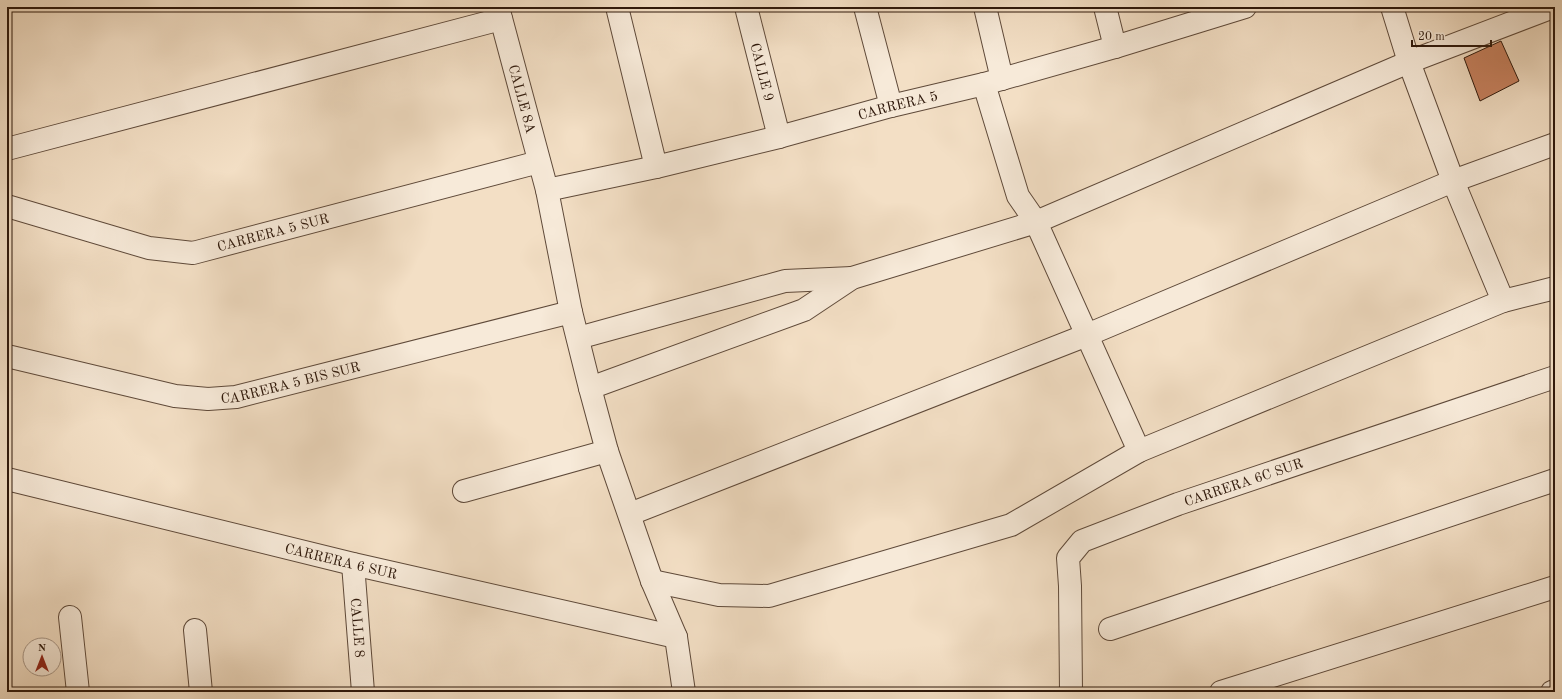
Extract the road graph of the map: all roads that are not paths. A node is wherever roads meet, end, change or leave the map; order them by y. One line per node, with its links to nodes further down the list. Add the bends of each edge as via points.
1 (617, 7): 18 (street)
2 (746, 7): 14 (street, CALLE 9)
3 (865, 7): 13 (street)
4 (985, 7): 12 (street)
5 (1105, 7): 10 (street)
6 (1392, 7): 11 (street)
7 (1553, 7): 11 (street)
8 (1238, 8): 10 (street, CARRERA 5)
9 (500, 13): 16 (street); 17 (street, CALLE 8A)
10 (1115, 47): 12 (street, CARRERA 5)
11 (1409, 62): 19 (street); 22 (street)
12 (993, 82): 13 (street, CARRERA 5); 22 (street, via 1018,196)
13 (891, 106): 14 (street, CARRERA 5)
14 (779, 137): 18 (street, CARRERA 5)
15 (1555, 144): 19 (street)
16 (7, 149)
17 (539, 162): 20 (street, CALLE 8A); 21 (street, CARRERA 5 SUR, via 193,253 149,248)
18 (656, 167): 20 (street, CARRERA 5)
19 (1453, 181): 25 (street); 27 (street)
20 (547, 190): 26 (street, CALLE 8A)
21 (7, 206)
22 (1036, 222): 23 (street); 27 (street)
23 (852, 278): 28 (street, via 785,280); 31 (street, via 804,310)
24 (1555, 288): 25 (street)
25 (1503, 300): 33 (street)
26 (571, 312): 28 (street, CALLE 8A); 29 (street, CARRERA 5 BIS SUR, via 236,397 175,396)
27 (1087, 335): 33 (street); 37 (street)
28 (578, 338): 31 (street, CALLE 8A)
29 (7, 356)
30 (1555, 377): 50 (street, CARRERA 6C SUR, via 1178,504 1082,541 1068,558)
31 (590, 388): 32 (street, CALLE 8A)
32 (607, 451): 36 (street); 37 (street, CALLE 8A)
33 (1139, 451): 39 (street, via 1011,525 770,596 719,595)
34 (7, 479): 38 (street, CARRERA 6 SUR)
35 (1555, 480): 42 (street)
36 (464, 491)
37 (630, 514): 39 (street, CALLE 8A)
38 (353, 564): 44 (street, CARRERA 6 SUR); 48 (street, CALLE 8)
39 (652, 581): 44 (street, CALLE 8A)
40 (1555, 587): 51 (street)
41 (70, 617): 46 (street)
42 (1110, 629)
43 (195, 630): 47 (street)
44 (676, 637): 49 (street, CALLE 8A)
45 (1555, 691): 52 (street)
46 (78, 692)
47 (201, 692)
48 (363, 692)
49 (684, 692)
50 (1071, 692)
51 (1221, 692)
52 (1552, 692)

